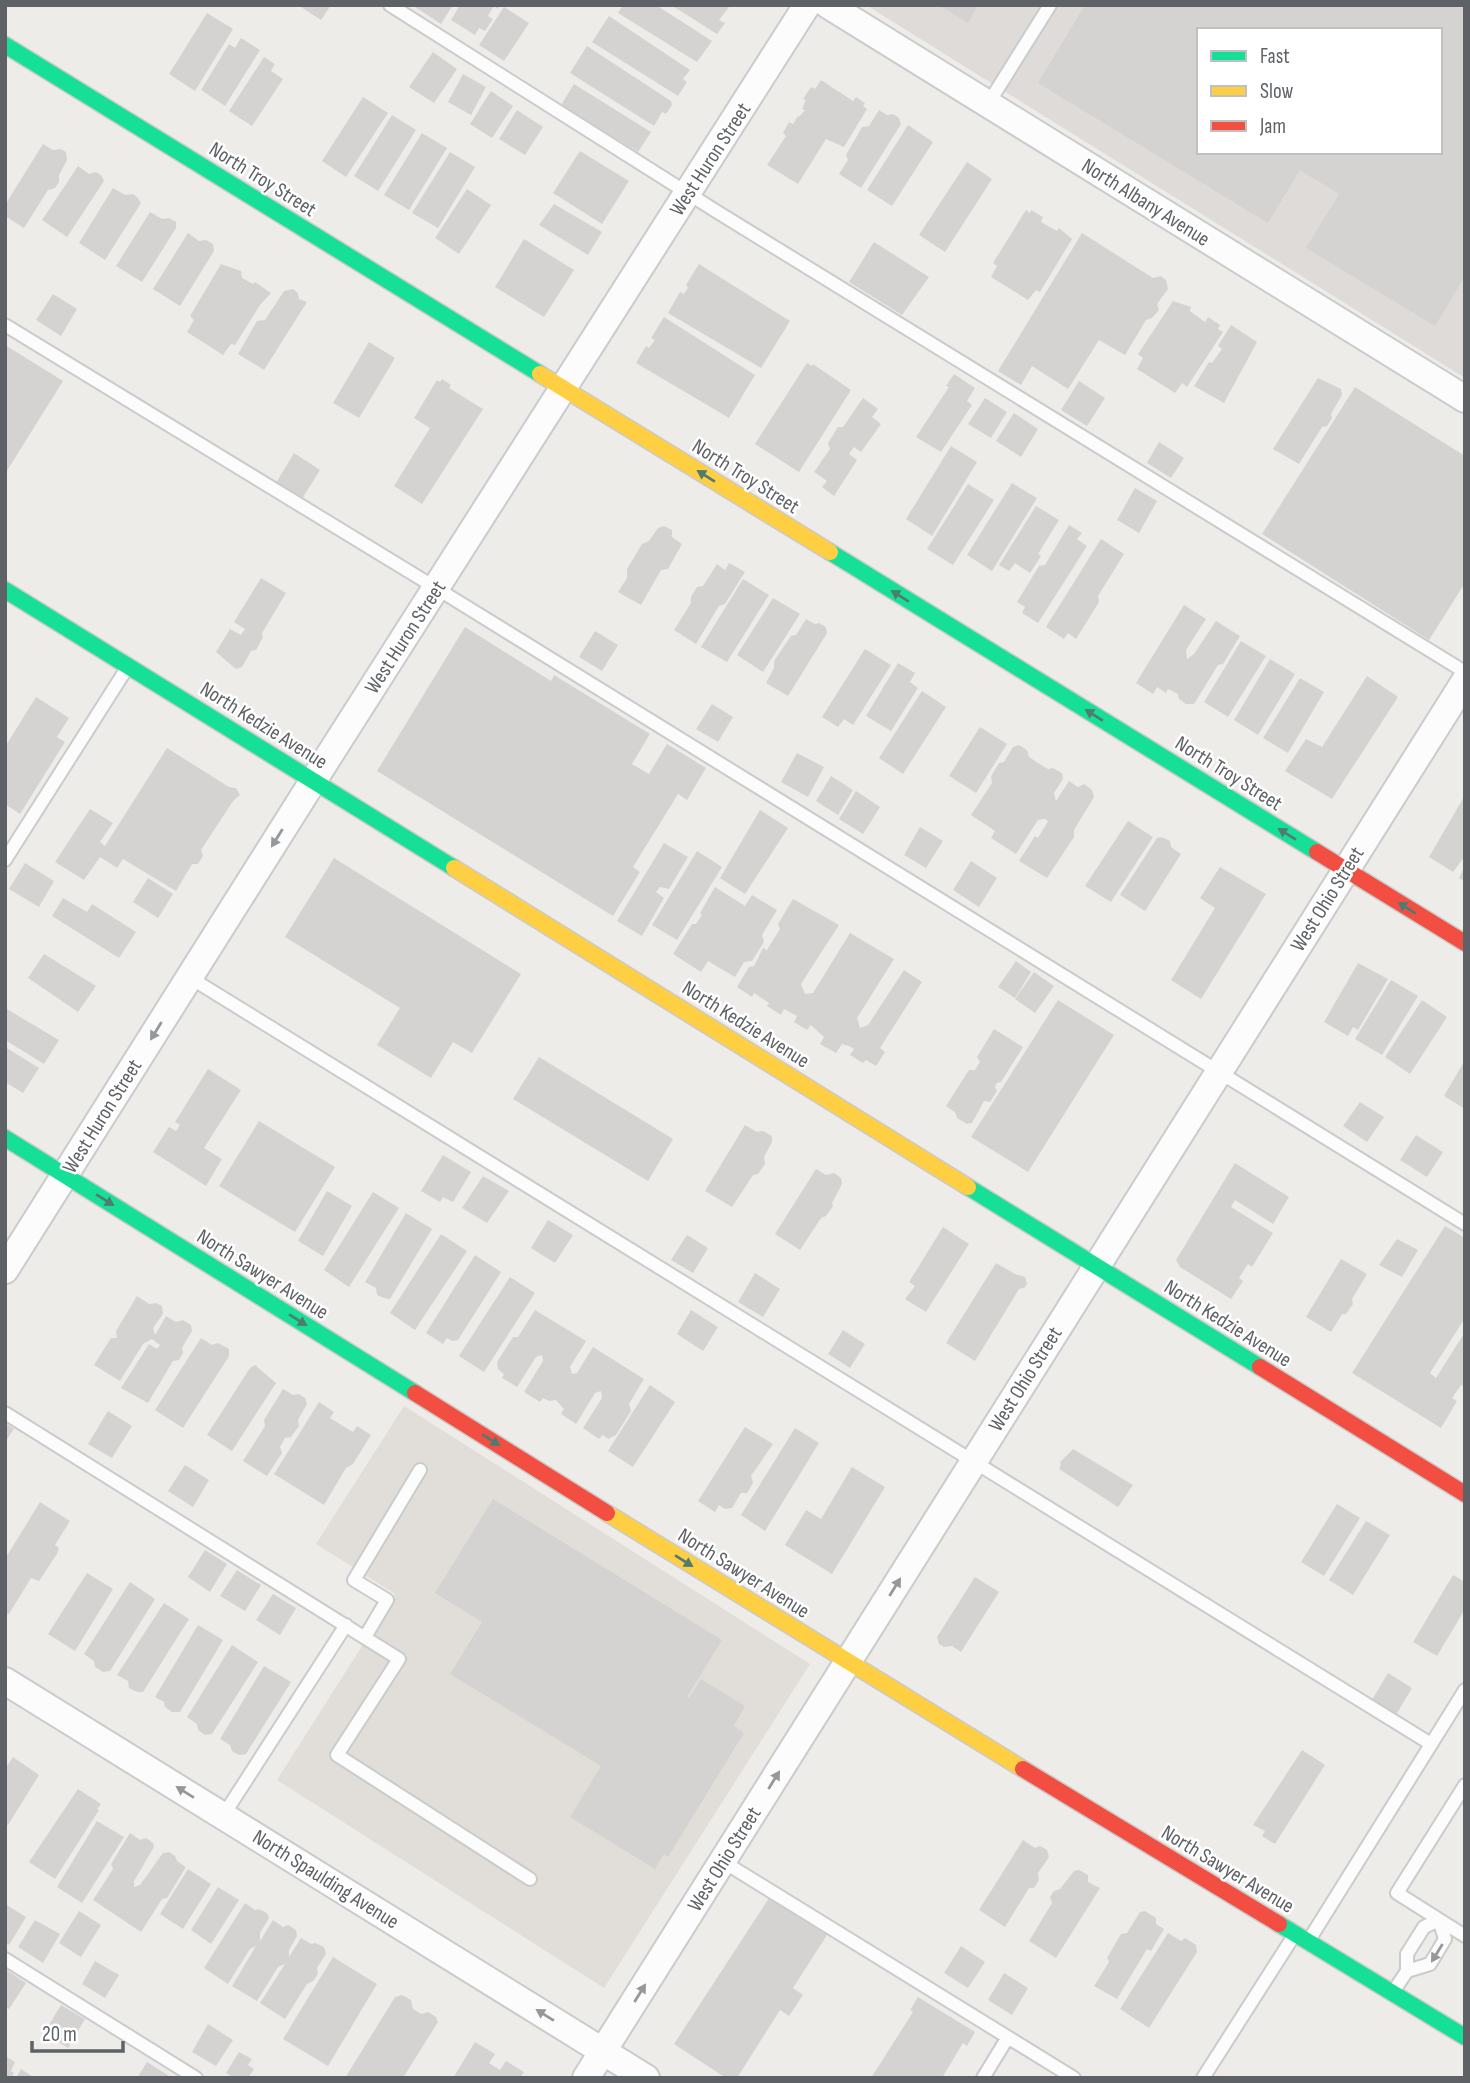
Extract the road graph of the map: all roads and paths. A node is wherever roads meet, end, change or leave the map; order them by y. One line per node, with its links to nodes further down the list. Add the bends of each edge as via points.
1 (390, 5): 7 (lane)
2 (807, 5): 7 (street, West Huron Street)
3 (828, 5): 6 (street, North Albany Avenue)
4 (1050, 5): 6 (lane)
5 (5, 45): 9 (street, North Troy Street)
6 (988, 104): 10 (street, North Albany Avenue)
7 (687, 194): 9 (street, West Huron Street); 14 (lane)
8 (5, 325): 11 (lane)
9 (563, 388): 11 (street, West Huron Street); 18 (street, North Troy Street, one-way to 9)
10 (1465, 399)
11 (436, 588): 16 (street, West Huron Street); 21 (lane)
12 (5, 590): 13 (street, North Kedzie Avenue)
13 (128, 666): 16 (street, North Kedzie Avenue); 17 (lane)
14 (1465, 672)
15 (1465, 681): 18 (street, West Ohio Street)
16 (313, 780): 20 (street, West Huron Street, one-way to 20); 25 (street, North Kedzie Avenue)
17 (5, 860)
18 (1346, 870): 19 (street, North Troy Street, one-way to 18); 21 (street, West Ohio Street)
19 (1465, 943)
20 (189, 978): 23 (street, West Huron Street, one-way to 23); 28 (lane)
21 (1219, 1072): 24 (lane); 25 (street, West Ohio Street)
22 (5, 1138): 23 (street, North Sawyer Avenue)
23 (65, 1175): 26 (street, West Huron Street); 33 (street, North Sawyer Avenue, one-way to 33)
24 (1465, 1224)
25 (1097, 1266): 28 (street, West Ohio Street); 30 (street, North Kedzie Avenue)
26 (5, 1270)
27 (5, 1413): 31 (lane)
28 (974, 1461): 33 (street, West Ohio Street, one-way to 28); 36 (lane)
29 (419, 1470): 32 (lane, via 354,1580 387,1600)
30 (1465, 1494)
31 (346, 1625): 32 (lane); 38 (lane)
32 (365, 1637): 40 (lane, via 398,1659 337,1755)
33 (848, 1662): 39 (street, West Ohio Street, one-way to 33); 43 (street, North Sawyer Avenue)
34 (5, 1681): 38 (street, North Spaulding Avenue, one-way to 34)
35 (1465, 1690): 36 (lane)
36 (1431, 1744): 43 (lane)
37 (1465, 1785): 41 (lane, via 1397,1893)
38 (223, 1816): 49 (street, North Spaulding Avenue, one-way to 38)
39 (722, 1861): 47 (lane); 49 (street, West Ohio Street, one-way to 39)
40 (530, 1879)
41 (1439, 1920): 42 (lane); 45 (lane, via 1424,1927 1407,1954); 45 (lane, one-way to 45, via 1445,1940 1430,1964)
42 (1465, 1936)
43 (1301, 1938): 46 (street, North Sawyer Avenue); 55 (lane)
44 (5, 1959): 50 (lane)
45 (1407, 1971): 46 (lane)
46 (1392, 1993): 48 (street, North Sawyer Avenue)
47 (1008, 2037): 53 (lane); 54 (lane)
48 (1465, 2037)
49 (603, 2051): 51 (street, West Ohio Street); 52 (street, North Spaulding Avenue)
50 (196, 2078)
51 (586, 2078)
52 (646, 2078)
53 (983, 2078)
54 (1074, 2078)
55 (1203, 2078)

